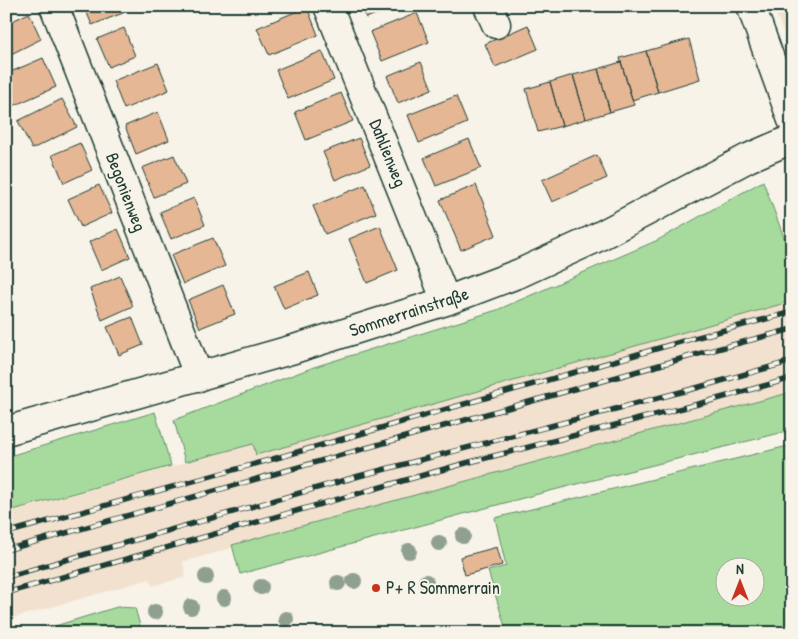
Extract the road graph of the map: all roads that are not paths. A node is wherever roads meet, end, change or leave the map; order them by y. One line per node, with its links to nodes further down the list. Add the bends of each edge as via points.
1 (54, 6): 7 (street, Begonienweg)
2 (328, 6): 6 (street, Dahlienweg)
3 (751, 6): 4 (street)
4 (792, 120)
5 (792, 139): 6 (street, Sommerrainstraße, via 748,158 592,240 520,273)
6 (446, 301): 7 (street, Sommerrainstraße)
7 (198, 377): 8 (street, Sommerrainstraße)
8 (6, 431)

